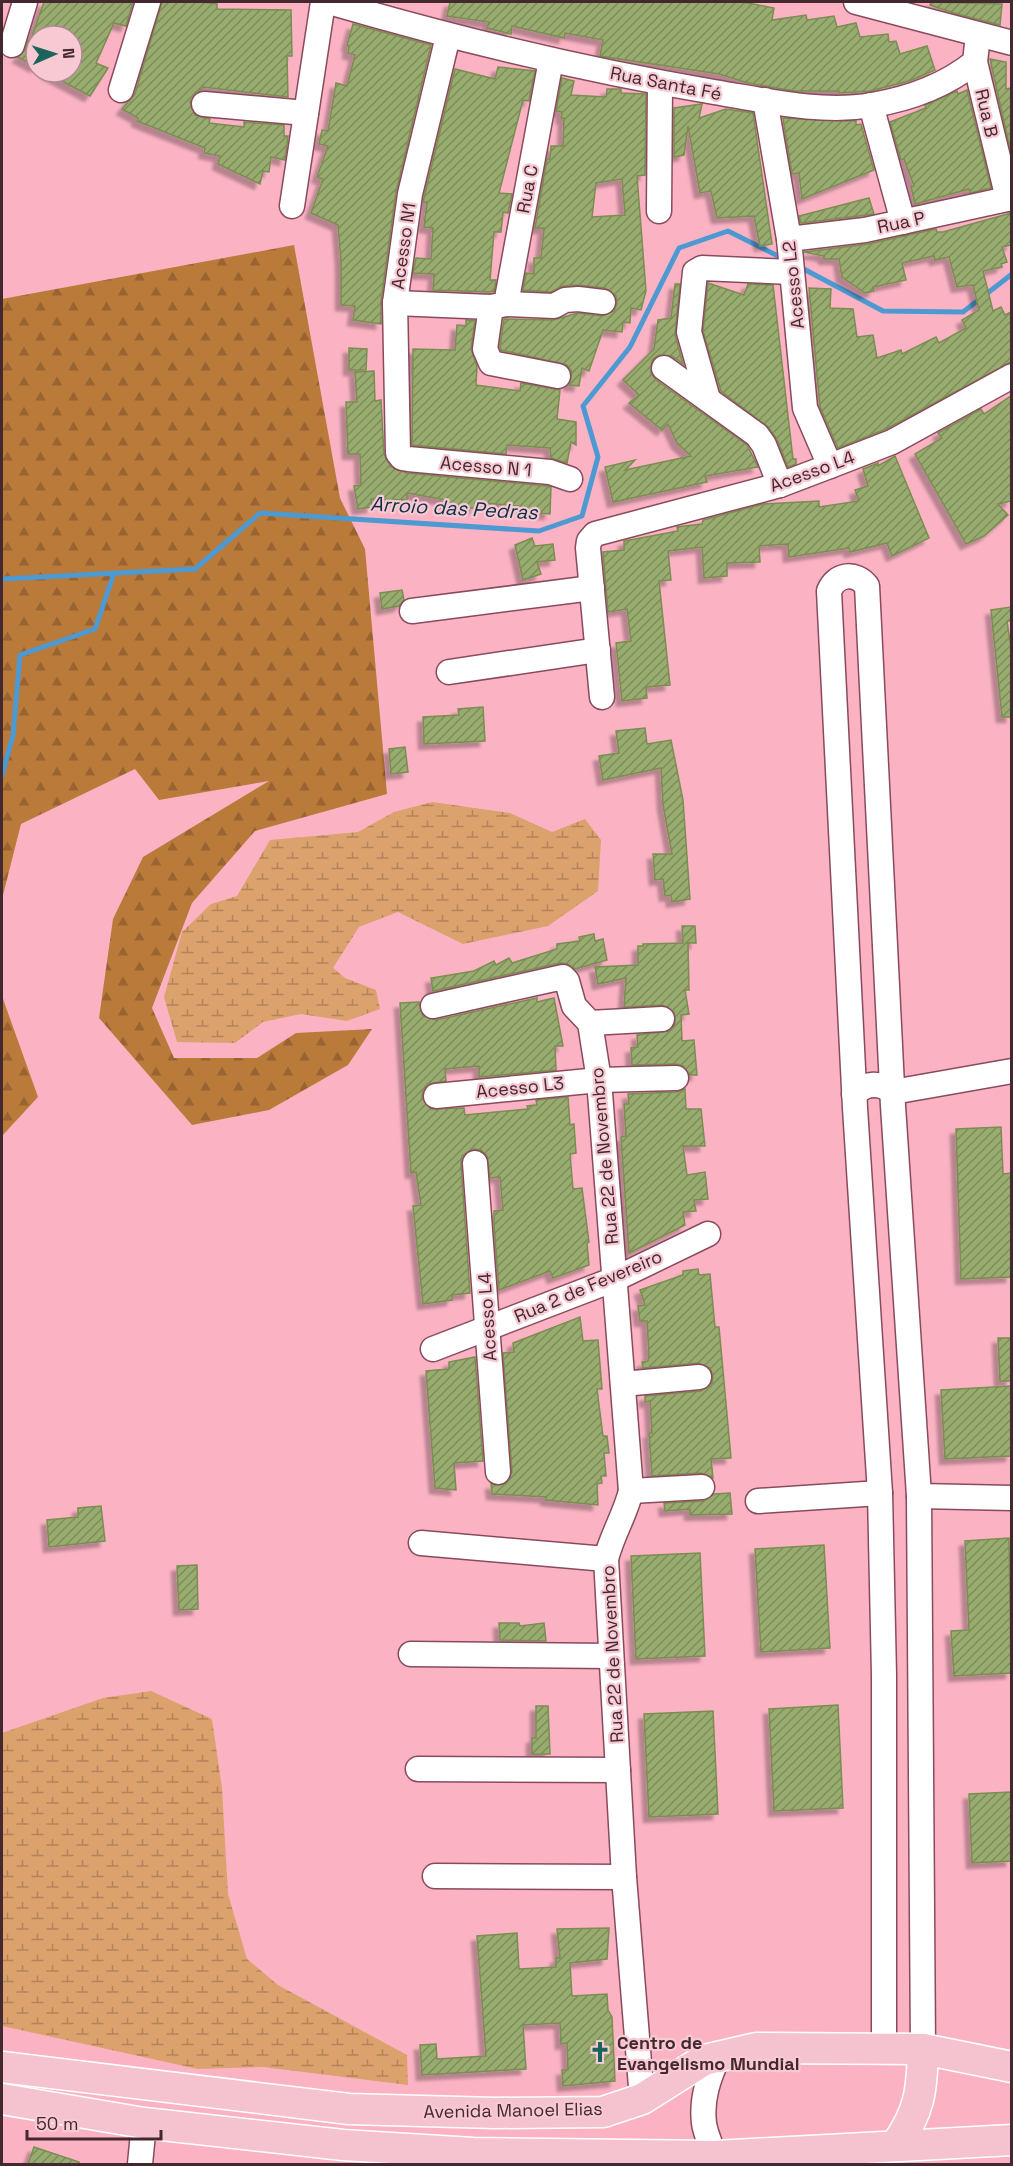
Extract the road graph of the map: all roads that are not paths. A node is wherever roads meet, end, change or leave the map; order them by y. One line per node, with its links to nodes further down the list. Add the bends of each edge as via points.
1 (25, 2): 9 (street)
2 (148, 2): 13 (street)
3 (323, 2): 17 (street)
4 (329, 2): 7 (street, Rua Santa Fé)
5 (861, 2): 6 (street)
6 (978, 35): 8 (street); 11 (street)
7 (448, 36): 10 (street, Rua Santa Fé); 25 (street, Acesso N1, via 411,194)
8 (1011, 43)
9 (12, 45)
10 (551, 60): 12 (street, Rua Santa Fé); 26 (street, Rua C)
11 (975, 62): 16 (street, Rua Santa Fé, via 943,83); 18 (street, Rua B)
12 (660, 83): 14 (street, Rua Santa Fé); 20 (street)
13 (122, 90)
14 (765, 100): 16 (street, Rua Santa Fé, via 843,107); 22 (street, Acesso L2)
15 (204, 104): 17 (street)
16 (871, 105): 21 (street)
17 (306, 113): 19 (street)
18 (1010, 198): 21 (street, Rua P)
19 (292, 206)
20 (659, 211)
21 (903, 222): 22 (street, Rua P, via 846,234)
22 (789, 239): 23 (street, Acesso L2)
23 (792, 272): 30 (street, via 702,268 695,272 689,332); 32 (street, Acesso L2, via 805,408)
24 (603, 302): 26 (street, via 565,300 554,306)
25 (395, 303): 26 (street); 31 (street, Acesso N1, via 397,446)
26 (498, 305): 28 (street, Rua C, via 485,349 491,363)
27 (664, 368): 30 (street)
28 (558, 376)
29 (1011, 376): 32 (street, Acesso L4, via 892,442)
30 (708, 399): 34 (street, via 757,435)
31 (402, 458): 33 (street, Acesso N 1, via 550,472)
32 (830, 466): 34 (street, Acesso L4)
33 (570, 479)
34 (780, 485): 35 (street, Acesso L4, via 600,532 589,541)
35 (592, 588): 36 (street); 37 (street)
36 (412, 611)
37 (598, 650): 38 (street); 39 (street)
38 (448, 672)
39 (602, 697)
40 (433, 1006): 42 (street, via 558,976 567,981 571,1000)
41 (662, 1019): 42 (street)
42 (590, 1023): 45 (street, Rua 22 de Novembro)
43 (1011, 1071): 47 (street)
44 (676, 1078): 45 (street, Acesso L3)
45 (599, 1080): 46 (street, Acesso L3); 51 (street, Rua 22 de Novembro)
46 (436, 1096)
47 (893, 1099): 48 (street, via 873,1084 866,1085); 48 (street, via 867,586 858,578 846,576 835,581 829,591); 60 (street)
48 (854, 1101): 59 (street)
49 (476, 1163): 52 (street, Acesso L4)
50 (708, 1234): 51 (street, Rua 2 de Fevereiro)
51 (615, 1279): 52 (street, Rua 2 de Fevereiro); 55 (street, Rua 22 de Novembro)
52 (488, 1328): 53 (street, Rua 2 de Fevereiro); 56 (street, Acesso L4)
53 (434, 1349)
54 (699, 1377): 55 (street)
55 (623, 1384): 58 (street, Rua 22 de Novembro)
56 (498, 1472)
57 (702, 1487): 58 (street)
58 (631, 1491): 64 (street, Rua 22 de Novembro)
59 (880, 1494): 60 (street, via 892,1480 899,1479 907,1480); 62 (street); 72 (street)
60 (919, 1495): 61 (street); 71 (street)
61 (1011, 1498)
62 (758, 1501)
63 (421, 1543): 64 (street)
64 (606, 1559): 66 (street, Rua 22 de Novembro)
65 (411, 1654): 66 (street)
66 (611, 1656): 68 (street, Rua 22 de Novembro)
67 (418, 1769): 68 (street)
68 (618, 1770): 70 (street, Rua 22 de Novembro)
69 (435, 1876): 70 (street)
70 (624, 1877): 77 (street, Rua 22 de Novembro)
71 (923, 2049): 72 (main road, Avenida Manoel Elias); 75 (main road, Avenida Manoel Elias); 80 (main road, via 919,2099 912,2121)
72 (884, 2051): 73 (main road, Avenida Manoel Elias, via 756,2048)
73 (719, 2055): 77 (main road, Avenida Manoel Elias, via 704,2060); 81 (street, via 704,2098 704,2123)
74 (2, 2067): 77 (main road, Avenida Manoel Elias, via 349,2109 603,2112)
75 (1011, 2067)
76 (2, 2099): 78 (main road)
77 (642, 2099)
78 (144, 2122): 81 (main road, via 343,2145); 82 (street)
79 (1011, 2140): 80 (main road)
80 (896, 2145): 81 (main road)
81 (715, 2160)
82 (140, 2164)

